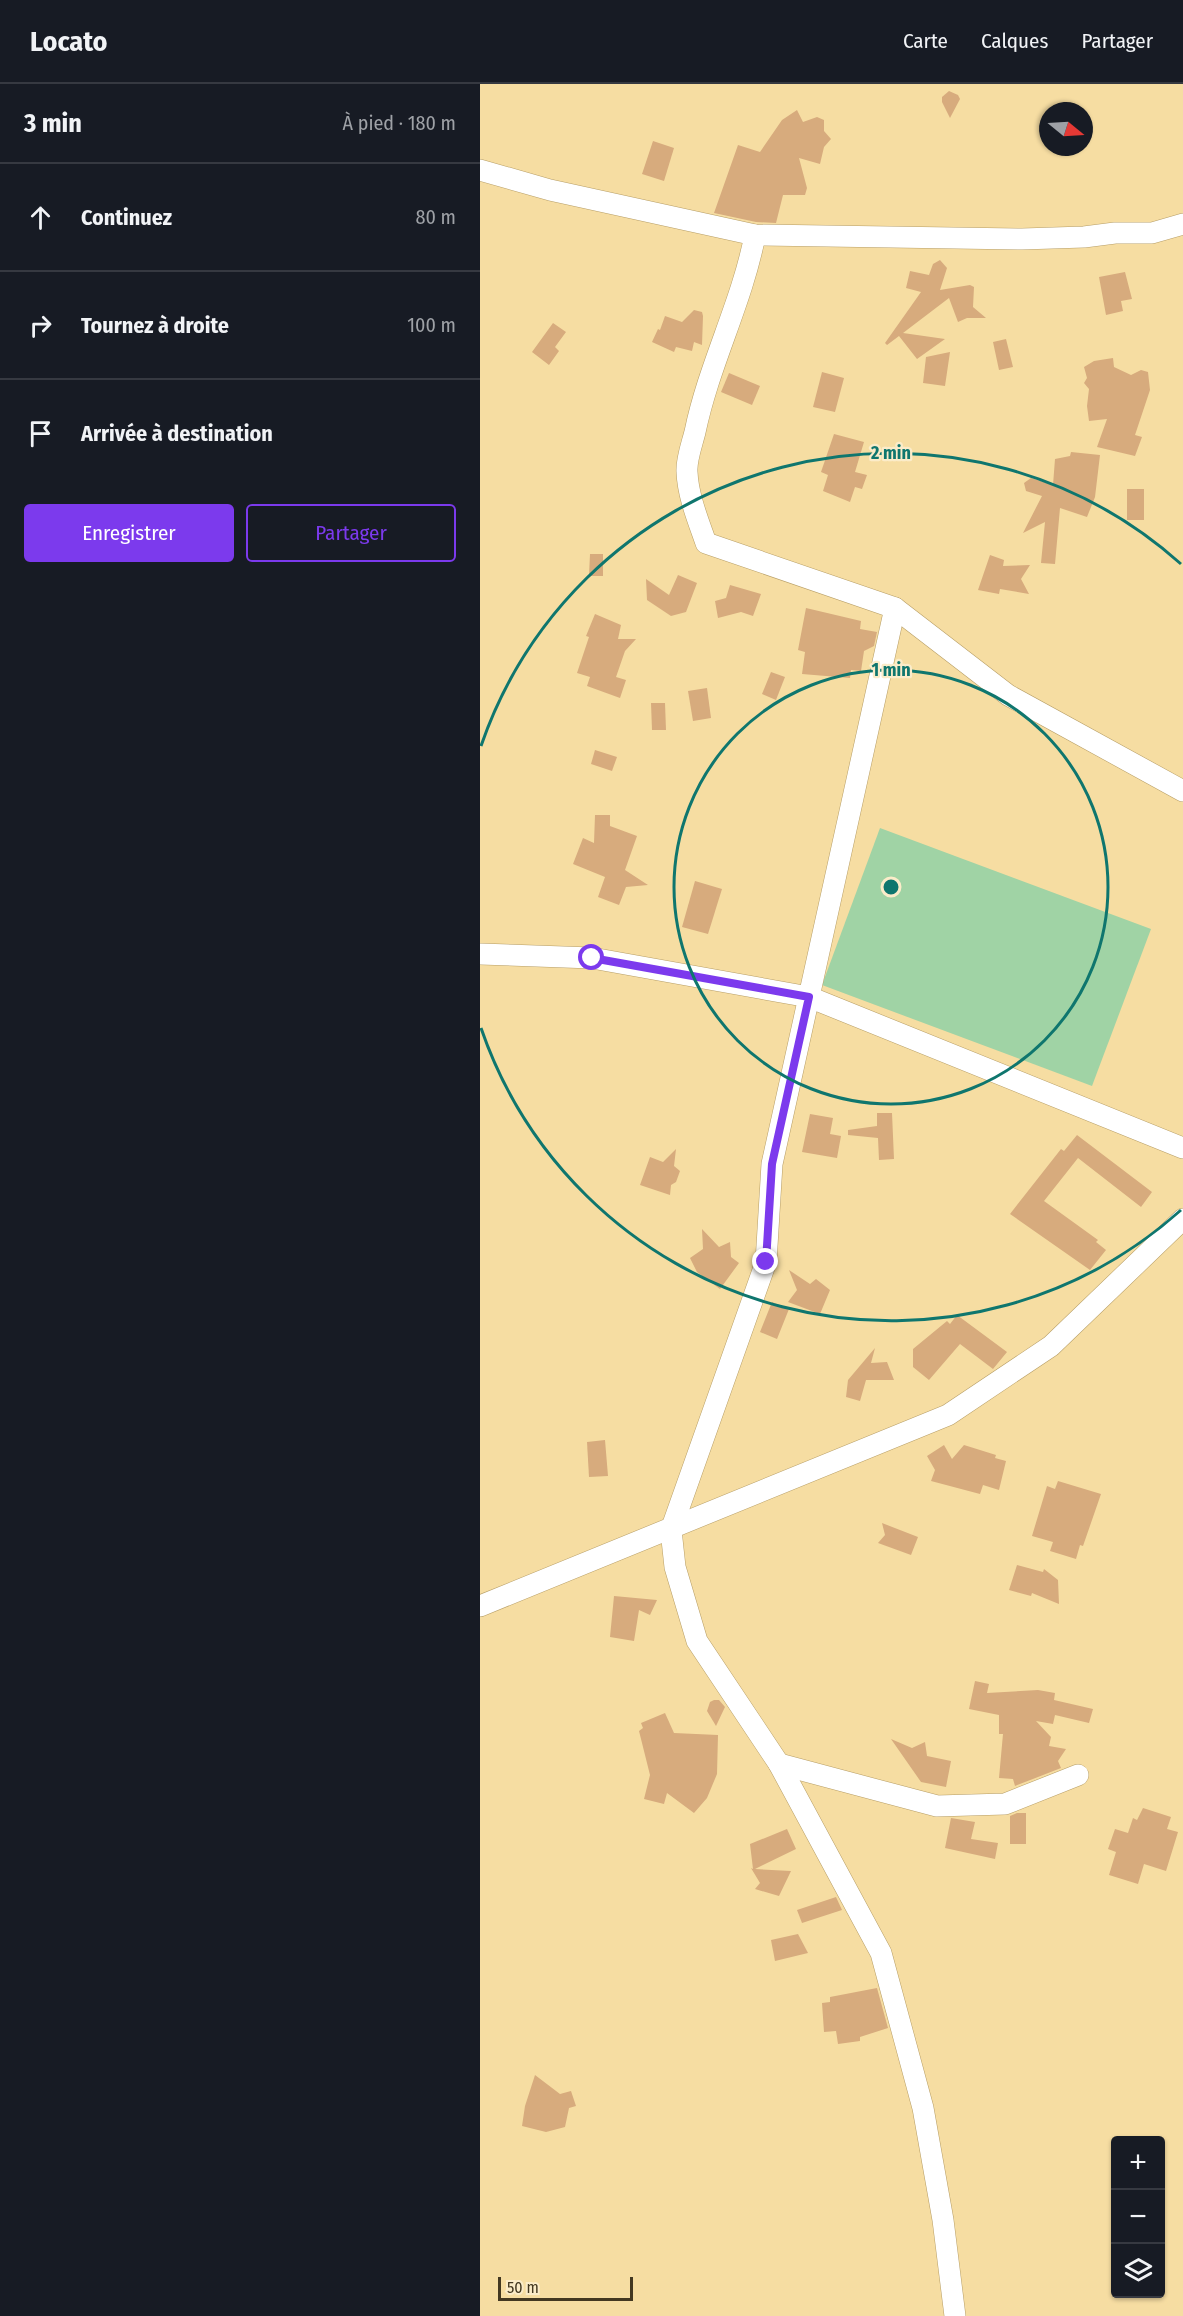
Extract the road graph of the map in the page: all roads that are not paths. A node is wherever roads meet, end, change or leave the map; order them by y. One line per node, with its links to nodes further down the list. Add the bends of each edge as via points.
1 (480, 170): 3 (street, via 550,190)
2 (1183, 224): 3 (street, via 1152,233 1022,239)
3 (754, 235): 4 (street, via 734,315 702,401 687,471 694,510 706,543)
4 (895, 608): 5 (street, via 1008,695); 7 (street)
5 (1183, 791)
6 (480, 954): 7 (street, via 592,958)
7 (809, 997): 8 (street); 10 (street, via 772,1164 766,1262)
8 (1183, 1148)
9 (1183, 1219): 10 (street, via 1052,1346 948,1415)
10 (671, 1530): 11 (street); 12 (street, via 675,1566 697,1641)
11 (480, 1606)
12 (779, 1764): 13 (street, via 937,1806 1005,1804); 14 (street, via 881,1953 923,2108)
13 (1078, 1775)
14 (956, 2316)

